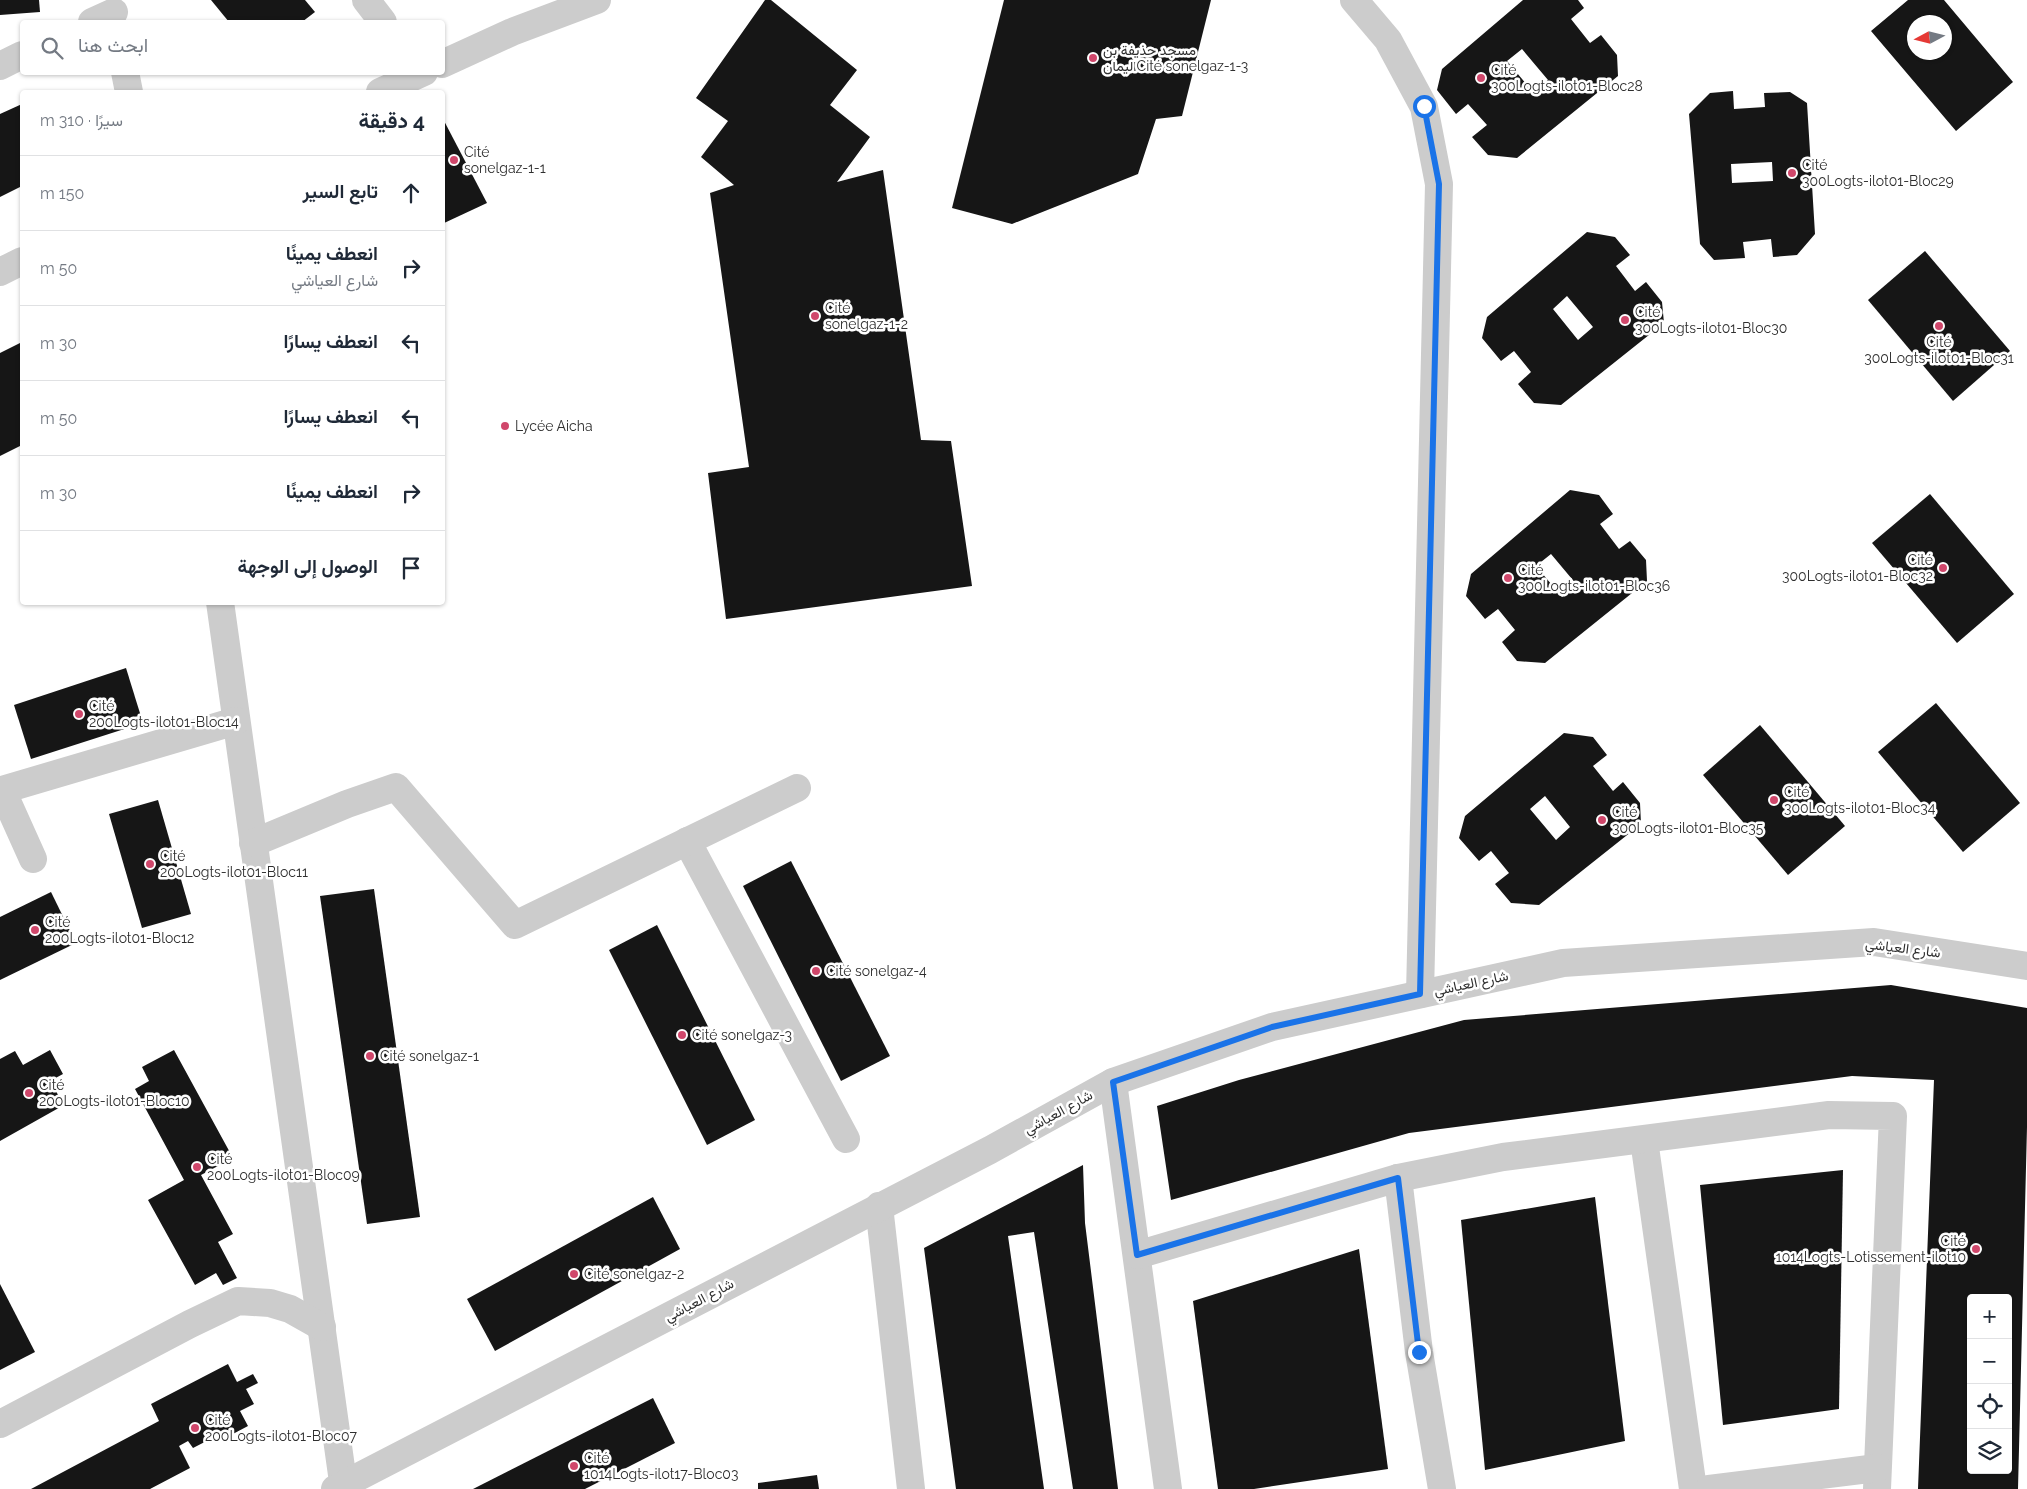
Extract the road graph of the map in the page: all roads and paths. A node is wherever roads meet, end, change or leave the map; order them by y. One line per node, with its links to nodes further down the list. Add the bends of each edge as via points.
1 (366, 0): 4 (street)
2 (598, 0): 6 (street, via 512,32)
3 (1354, 0): 21 (street, via 1388,40 1424,106 1439,184)
4 (381, 20)
5 (20, 57): 7 (street)
6 (445, 63)
7 (0, 66)
8 (126, 75): 10 (street)
9 (418, 75): 11 (street)
10 (129, 90)
11 (384, 90)
12 (20, 262): 13 (street)
13 (0, 272)
14 (220, 605): 15 (street)
15 (236, 721): 18 (street); 19 (street, via 2,790)
16 (797, 788): 17 (street)
17 (687, 841): 18 (street, via 515,925 396,787); 23 (street)
18 (253, 843): 28 (street)
19 (33, 859)
20 (2027, 966): 21 (street, شارع العياشي, via 1874,942 1563,962)
21 (1420, 994): 22 (street, شارع العياشي, via 1272,1027)
22 (1113, 1082): 26 (street, شارع العياشي); 27 (street)
23 (846, 1139)
24 (1644, 1140): 25 (street, via 1502,1157); 30 (street, via 1828,1115 1892,1116); 35 (street)
25 (1398, 1178): 27 (street); 34 (street, via 1419,1352)
26 (879, 1206): 31 (street, شارع العياشي); 32 (street)
27 (1137, 1255): 33 (street)
28 (322, 1327): 29 (street, via 290,1309 270,1303 238,1301); 31 (street)
29 (0, 1424)
30 (1877, 1478): 36 (street)
31 (341, 1487)
32 (910, 1489)
33 (1168, 1489)
34 (1442, 1489)
35 (1692, 1489)
36 (1709, 1489)

